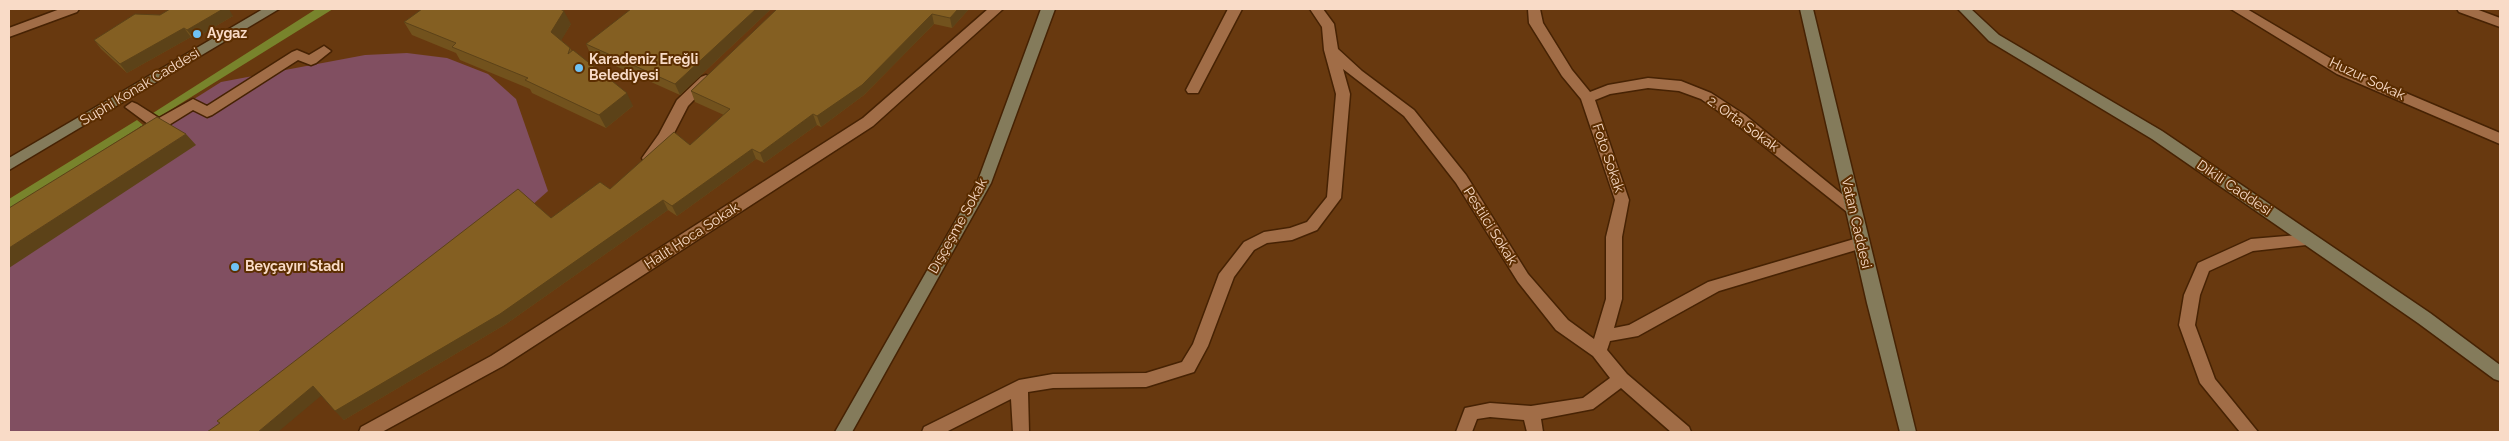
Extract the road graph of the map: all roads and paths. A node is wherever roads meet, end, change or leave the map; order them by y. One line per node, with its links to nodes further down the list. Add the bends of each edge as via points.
1 (72, 9): 13 (street)
2 (272, 9): 24 (street, Suphi Konak Caddesi)
3 (996, 9): 33 (street, Halit Hoca Sokak, via 868,122 497,361)
4 (1048, 9): 34 (street, Dışçeşme Sokak, via 984,182)
5 (1235, 9): 17 (street)
6 (1316, 9): 14 (street, via 1329,27)
7 (1534, 9): 18 (street, Foto Sokak, via 1536,23)
8 (1964, 9): 26 (street, Dikili Caddesi, via 1994,38 2156,135)
9 (2238, 9): 22 (street, Huzur Sokak, via 2342,71)
10 (2464, 9): 12 (street)
11 (1807, 10): 25 (street, Vatan Caddesi)
12 (2500, 23)
13 (9, 33)
14 (1331, 50): 28 (street, Pestilci Sokak, via 1409,113 1461,180 1523,278 1562,325); 31 (street, via 1343,94 1334,198 1312,226 1292,234 1264,238 1249,246 1228,274 1200,346 1188,367 1146,380 1053,381)
15 (324, 52): 20 (street, via 311,60 297,55 206,112 193,104)
16 (716, 71): 23 (street, via 682,103)
17 (1193, 90)
18 (1588, 98): 25 (street, 2. Orta Sokak, via 1608,90 1648,83 1680,86 1706,96); 28 (street, Foto Sokak, via 1622,200 1614,237 1614,299)
19 (132, 107): 20 (street)
20 (158, 124): 21 (street)
21 (133, 140)
22 (2500, 140)
23 (649, 158)
24 (9, 165)
25 (1852, 208): 27 (street, Vatan Caddesi)
26 (2310, 240): 29 (street, Dikili Caddesi); 41 (street, via 2243,248 2203,267 2192,295 2187,325 2208,383)
27 (1861, 243): 28 (street, via 1714,286 1632,331); 40 (street, Vatan Caddesi)
28 (1601, 344): 30 (street, Pestilci Sokak)
29 (2500, 374)
30 (1621, 379): 32 (street, via 1586,404); 39 (street, Pestilci Sokak)
31 (1019, 387): 35 (street); 36 (street)
32 (1531, 413): 37 (street, via 1490,410 1471,413); 38 (street)
33 (367, 432)
34 (843, 432)
35 (930, 432)
36 (1021, 432)
37 (1464, 432)
38 (1535, 432)
39 (1683, 432)
40 (1908, 432)
41 (2250, 432)

